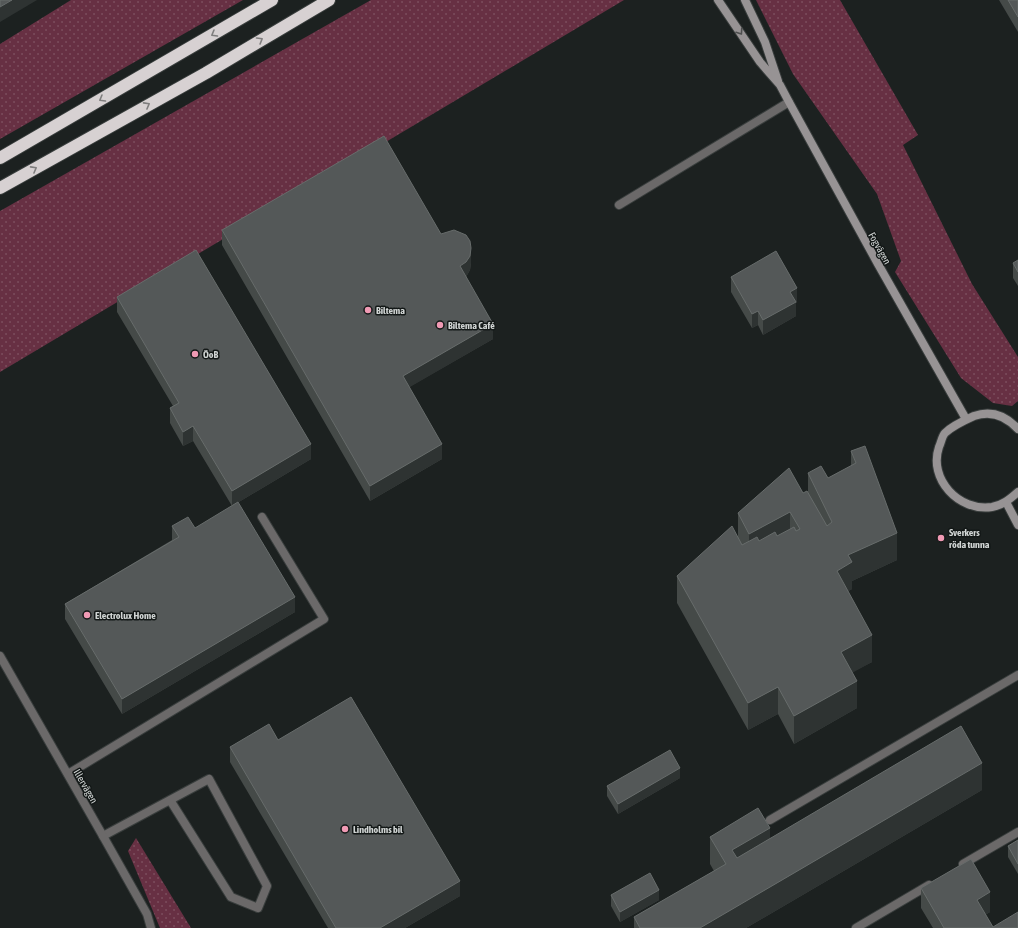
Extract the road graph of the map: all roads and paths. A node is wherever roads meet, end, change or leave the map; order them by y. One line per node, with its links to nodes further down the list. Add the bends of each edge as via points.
1 (272, 0): 7 (highway, one-way to 7)
2 (329, 0): 8 (highway, one-way to 2, via 206,73)
3 (718, 0): 5 (street, Fogvägen, one-way to 5, via 760,62)
4 (745, 0): 5 (street, Fogvägen, via 765,42)
5 (780, 85): 6 (street, Fogvägen)
6 (789, 102): 9 (street); 10 (street, Fogvägen)
7 (0, 158)
8 (0, 188)
9 (619, 205)
10 (966, 419): 11 (street, via 984,413); 14 (street, via 944,434 937,455 937,468 942,483 956,499 978,507 992,507)
11 (1014, 421): 12 (street)
12 (1018, 429)
13 (1018, 492): 14 (street)
14 (1006, 502): 16 (street)
15 (262, 517): 19 (street, via 324,620)
16 (1018, 525)
17 (0, 656): 19 (street, Illervägen)
18 (1018, 675): 21 (street)
19 (68, 774): 23 (street, Illervägen)
20 (170, 800): 20 (street, via 209,779 267,886 258,908 231,897); 23 (street)
21 (770, 820)
22 (1018, 832): 24 (street)
23 (103, 836): 26 (street, Illervägen, via 147,914)
24 (957, 868)
25 (937, 880): 27 (street)
26 (151, 928)
27 (856, 928)

